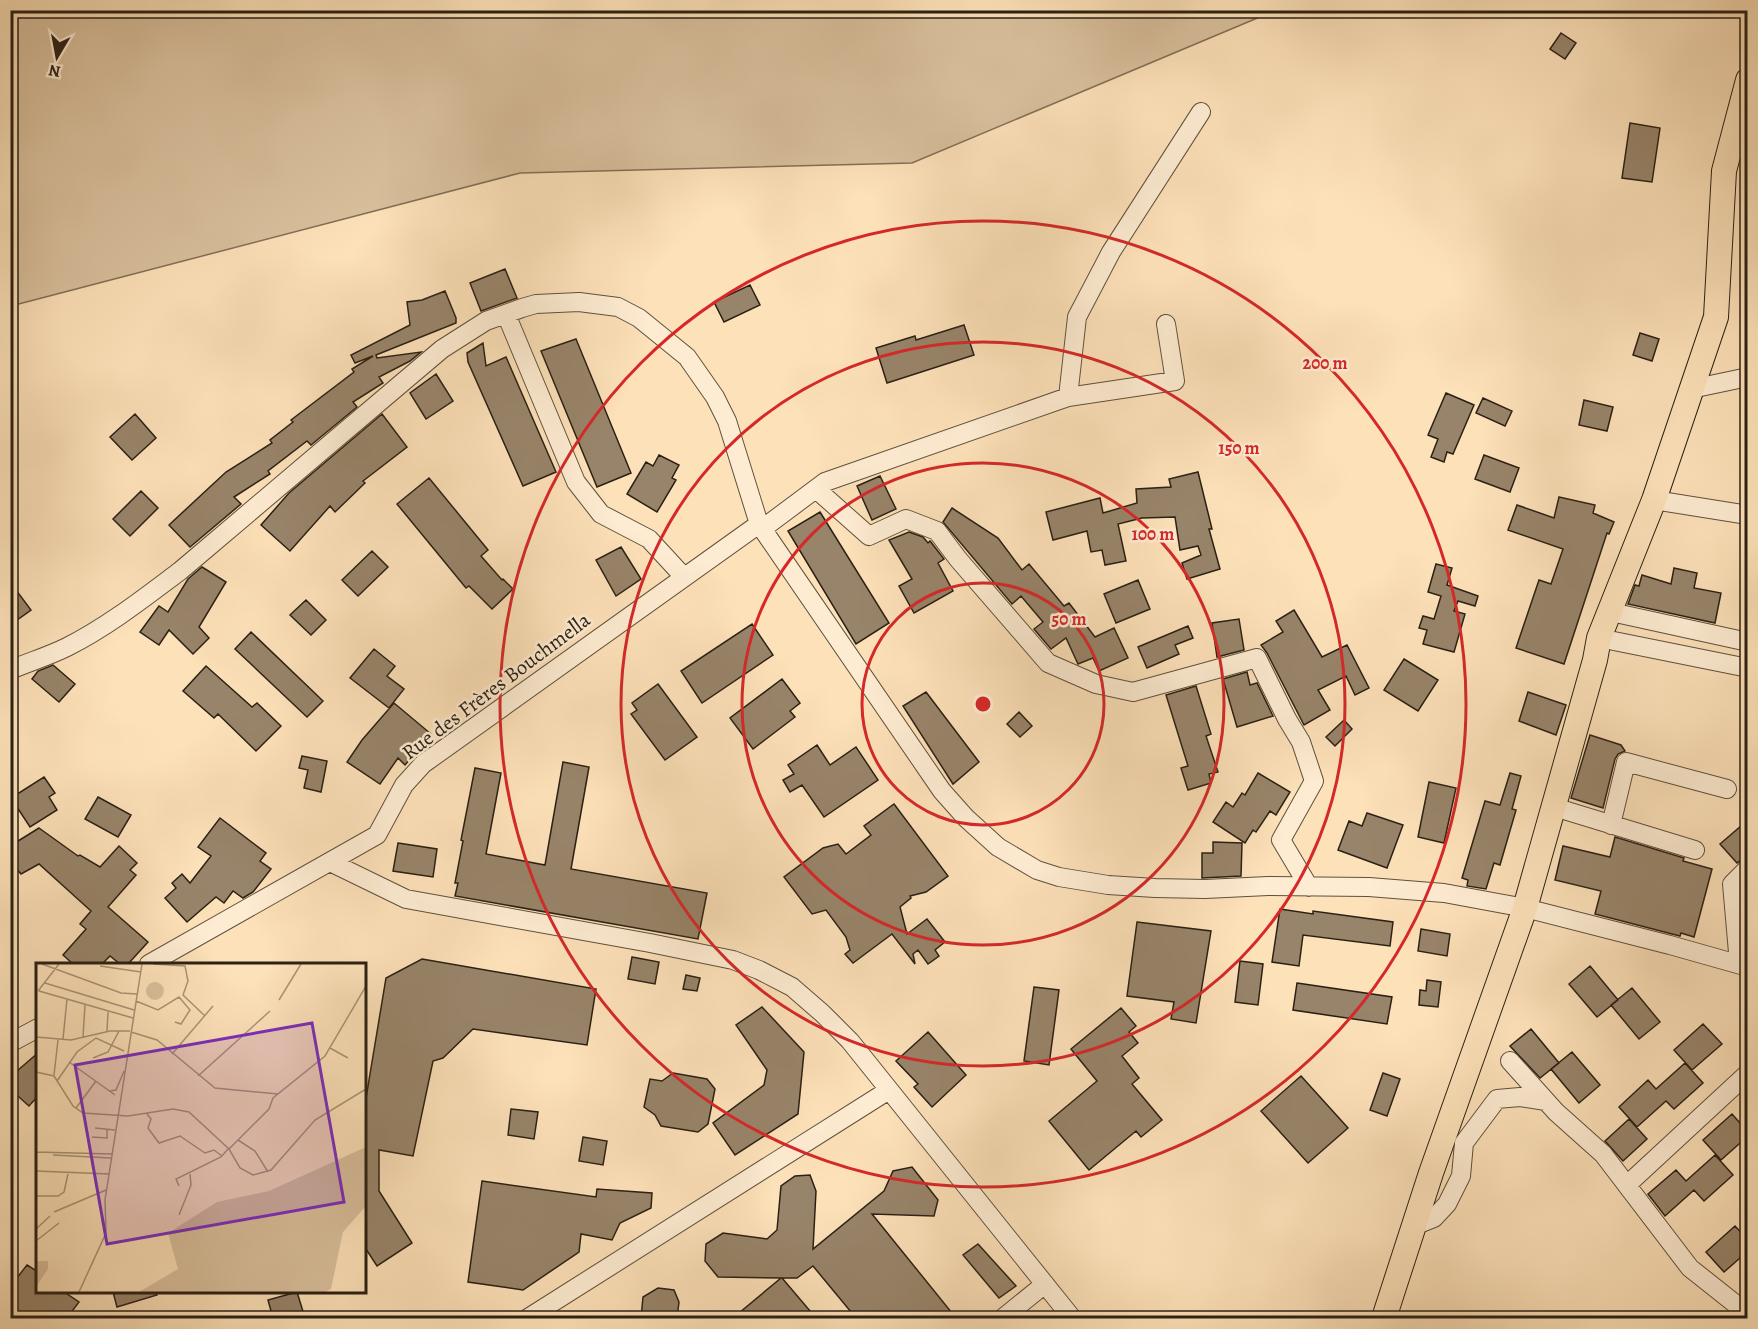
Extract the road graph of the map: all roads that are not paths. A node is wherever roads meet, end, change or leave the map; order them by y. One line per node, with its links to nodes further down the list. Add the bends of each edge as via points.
1 (1748, 80): 6 (main road, via 1724,171 1716,317)
2 (1201, 112): 7 (street, via 1111,252 1077,317)
3 (506, 314): 11 (street, via 536,304 600,304 618,307 657,331 687,357 715,397 727,421); 12 (street, via 576,482 601,514 649,540); 17 (street, via 486,321 442,349 150,594 67,647)
4 (1166, 324): 7 (street, Rue des Frères Bouchmella, via 1175,381)
5 (1748, 377): 6 (street)
6 (1690, 389): 9 (main road)
7 (1068, 397): 8 (street, Rue des Frères Bouchmella, via 825,482)
8 (816, 489): 11 (street, Rue des Frères Bouchmella); 24 (street, via 869,536 906,519 937,531 1048,663 1096,684 1133,692 1257,658 1302,742 1314,781 1281,840)
9 (1654, 500): 10 (street); 13 (main road)
10 (1748, 515)
11 (760, 527): 12 (street, Rue des Frères Bouchmella); 24 (street, via 942,790 998,847 1047,874 1089,883 1205,889)
12 (684, 577): 22 (street, Rue des Frères Bouchmella, via 423,764 404,785 377,836)
13 (1611, 612): 14 (main road); 15 (street)
14 (1599, 638): 16 (street); 19 (main road)
15 (1748, 642)
16 (1748, 668)
17 (10, 670)
18 (1727, 789): 20 (street, via 1626,762)
19 (1554, 807): 20 (street); 25 (main road)
20 (1611, 825): 21 (street)
21 (1695, 850)
22 (330, 862): 26 (street, Rue des Frères Bouchmella); 32 (street, via 406,899 650,943 733,960 759,970 784,982 822,1013)
23 (1748, 868): 27 (street, via 1732,884)
24 (1309, 887): 25 (street, via 1410,889)
25 (1525, 908): 27 (street); 35 (main road)
26 (151, 963)
27 (1743, 966)
28 (36, 1029): 29 (street)
29 (10, 1043)
30 (1510, 1061): 33 (street)
31 (1748, 1073): 34 (street)
32 (889, 1090): 36 (street); 38 (street)
33 (1546, 1101): 34 (street, via 1603,1154); 35 (street, via 1497,1099 1464,1143 1461,1176 1448,1204 1434,1218)
34 (1628, 1184): 37 (street, via 1690,1268)
35 (1414, 1226): 41 (main road)
36 (1045, 1284): 39 (street); 40 (street)
37 (1748, 1314)
38 (528, 1318)
39 (1003, 1318)
40 (1072, 1318)
41 (1384, 1318)

